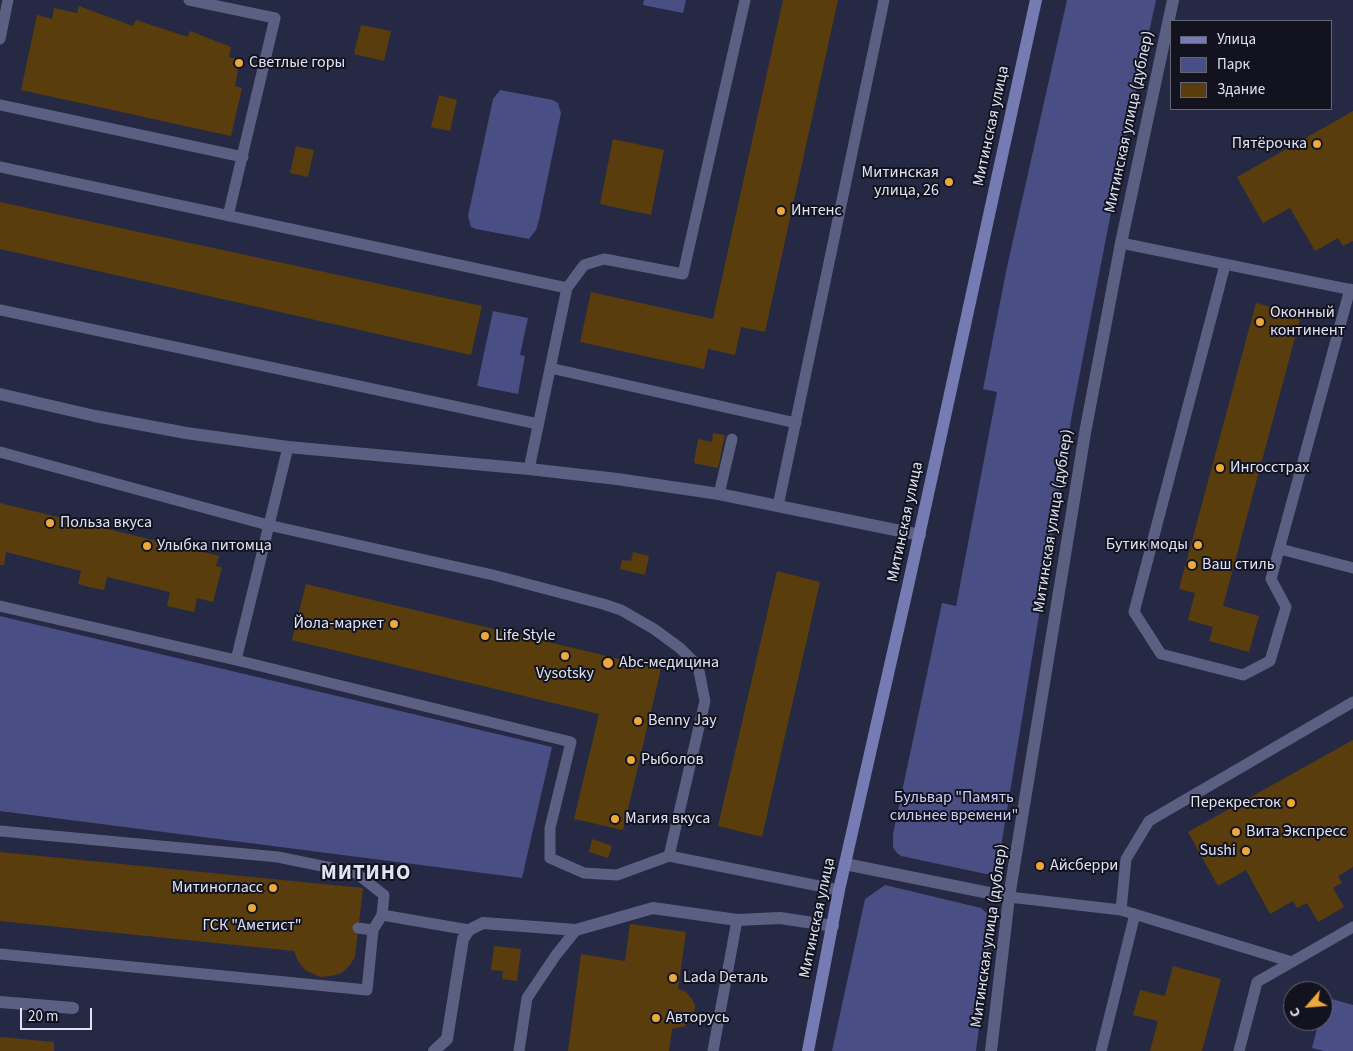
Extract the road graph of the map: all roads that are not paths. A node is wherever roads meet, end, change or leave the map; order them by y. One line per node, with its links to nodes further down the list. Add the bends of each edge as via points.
1 (8, 0): 7 (lane)
2 (189, 0): 9 (lane, via 275,18)
3 (745, 0): 14 (lane, via 683,274 604,259 584,264)
4 (884, 0): 19 (lane)
5 (1036, 0): 28 (main road, Митинская улица)
6 (1173, 0): 12 (street, Митинская улица (дублер))
7 (0, 39)
8 (0, 105): 9 (lane)
9 (243, 157): 11 (lane)
10 (0, 167): 11 (lane)
11 (228, 216): 14 (lane)
12 (1121, 243): 13 (lane); 38 (street, Митинская улица (дублер), via 1084,433)
13 (1225, 265): 15 (lane); 29 (lane, via 1134,612 1161,654 1243,675 1270,661 1286,607 1271,579)
14 (567, 288): 17 (lane)
15 (1352, 289): 29 (lane)
16 (0, 310): 20 (lane)
17 (550, 368): 19 (lane); 20 (lane)
18 (0, 394): 22 (street, via 159,428)
19 (796, 423): 26 (lane)
20 (538, 424): 24 (lane)
21 (732, 439): 25 (lane)
22 (288, 447): 24 (street); 27 (lane)
23 (0, 452): 27 (lane)
24 (529, 469): 25 (street)
25 (719, 494): 26 (street)
26 (778, 506): 28 (street)
27 (268, 525): 32 (lane); 35 (lane, via 493,575 603,604 621,610 680,648 698,666 705,701)
28 (920, 535): 36 (main road, Митинская улица)
29 (1280, 549): 30 (lane)
30 (1353, 568)
31 (0, 606): 32 (lane)
32 (236, 660): 35 (lane, via 571,742 550,828 550,858 584,873 617,875)
33 (1353, 702): 39 (lane, via 1149,820 1126,859)
34 (0, 831): 41 (lane, via 278,858 356,873 384,895)
35 (669, 856): 37 (lane)
36 (845, 864): 37 (main road, Митинская улица); 38 (street)
37 (839, 890): 43 (main road, Митинская улица)
38 (1010, 896): 39 (lane); 57 (street, Митинская улица (дублер))
39 (1121, 910): 40 (lane)
40 (1135, 914): 50 (lane); 58 (lane)
41 (382, 915): 46 (lane); 47 (lane)
42 (737, 920): 43 (street, via 780,918); 48 (street, via 653,908); 55 (lane)
43 (832, 926): 56 (main road, Митинская улица)
44 (1353, 927): 50 (lane)
45 (358, 928): 46 (lane)
46 (373, 930): 49 (lane, via 367,990)
47 (469, 930): 48 (street, via 482,923); 53 (street, via 463,939 447,1039)
48 (576, 930): 54 (lane, via 527,998)
49 (0, 954)
50 (1292, 962): 59 (lane, via 1257,982)
51 (0, 1002): 52 (street)
52 (72, 1008)
53 (434, 1051)
54 (519, 1051)
55 (713, 1051)
56 (808, 1051)
57 (991, 1051)
58 (1101, 1051)
59 (1239, 1051)

